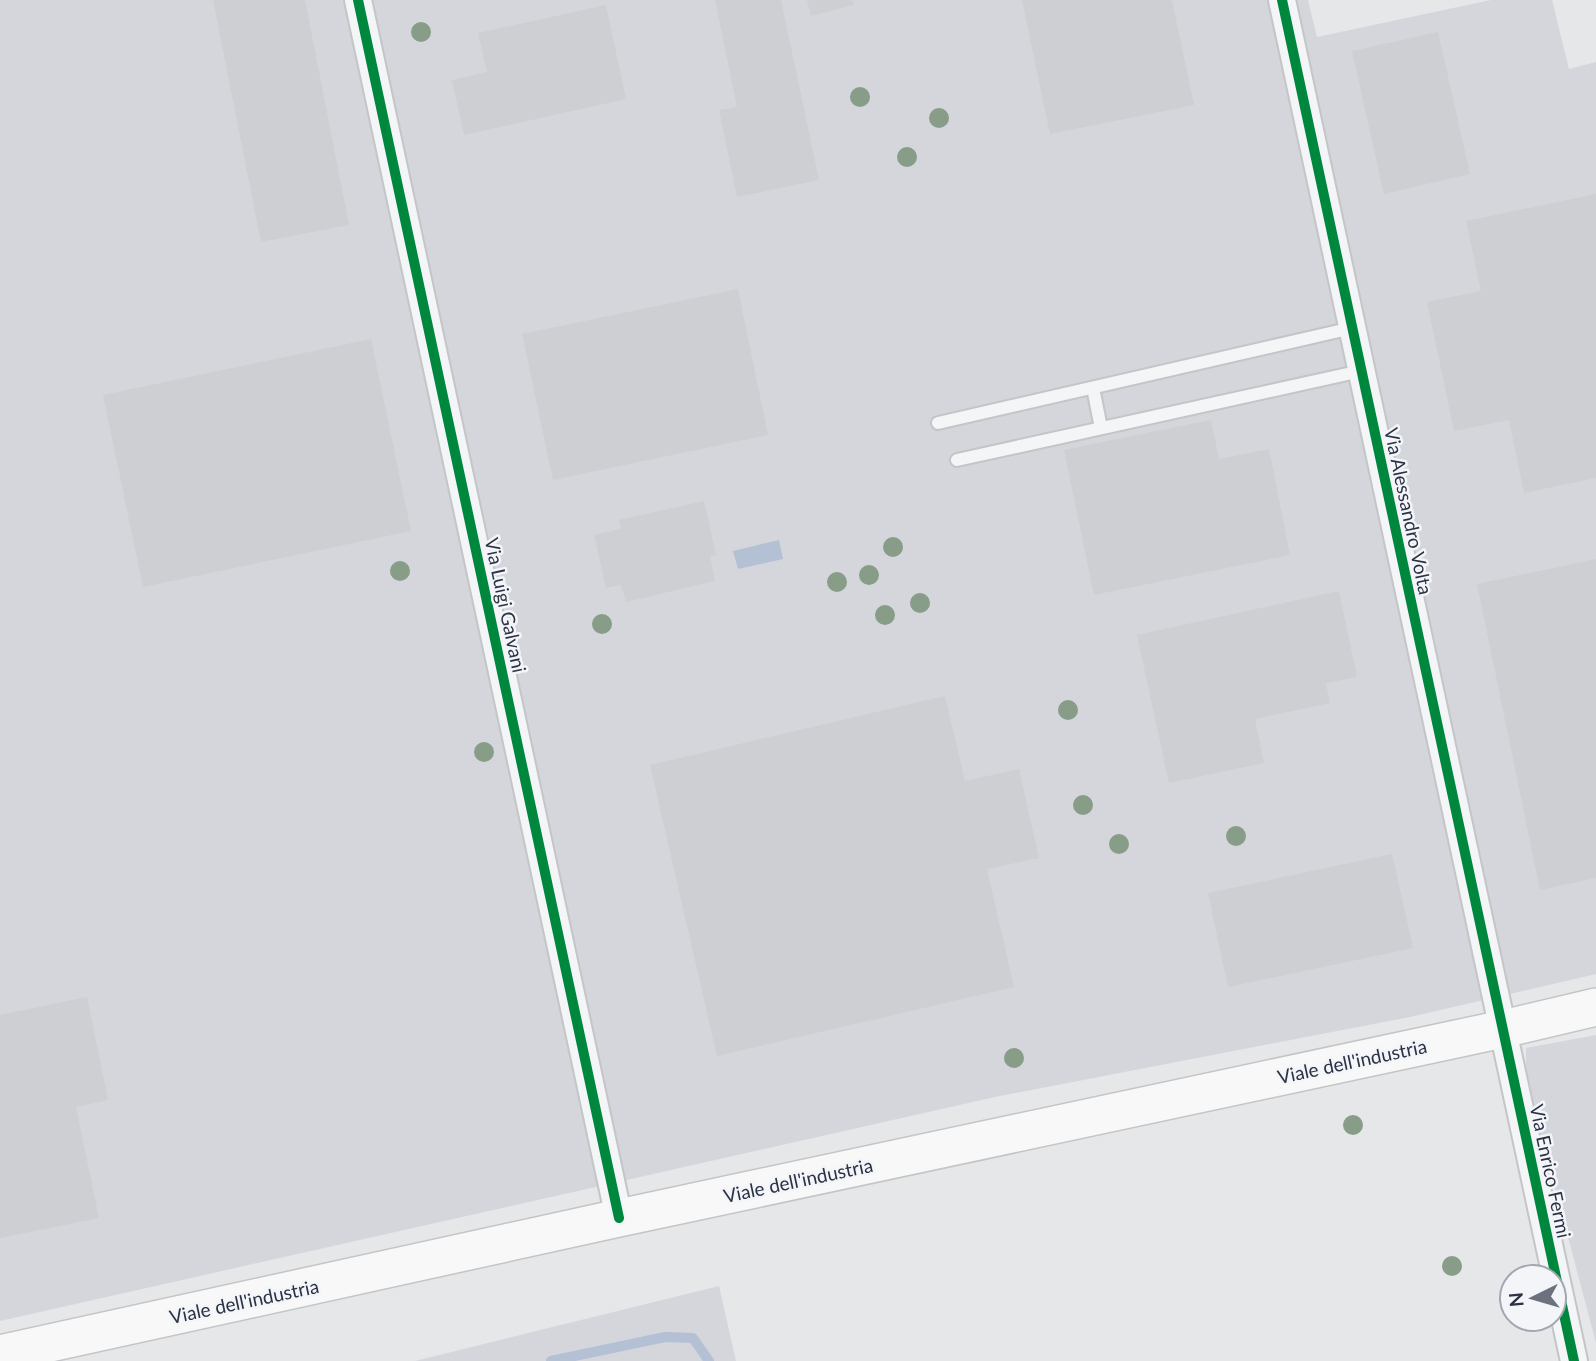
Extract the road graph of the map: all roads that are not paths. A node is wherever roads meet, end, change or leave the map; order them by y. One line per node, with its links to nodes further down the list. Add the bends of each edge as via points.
1 (358, 0): 11 (street, Via Luigi Galvani)
2 (1282, 0): 3 (street, Via Alessandro Volta)
3 (1353, 327): 4 (street, Via Alessandro Volta); 5 (lane)
4 (1362, 370): 7 (lane); 10 (street, Via Alessandro Volta)
5 (1093, 387): 6 (lane); 7 (lane)
6 (938, 423)
7 (1101, 428): 8 (lane)
8 (957, 460)
9 (1596, 1007): 10 (main road, Viale dell'industria)
10 (1503, 1028): 11 (main road, Viale dell'industria); 13 (street, Via Enrico Fermi)
11 (619, 1218): 12 (main road, Viale dell'industria)
12 (0, 1354)
13 (1574, 1361)

